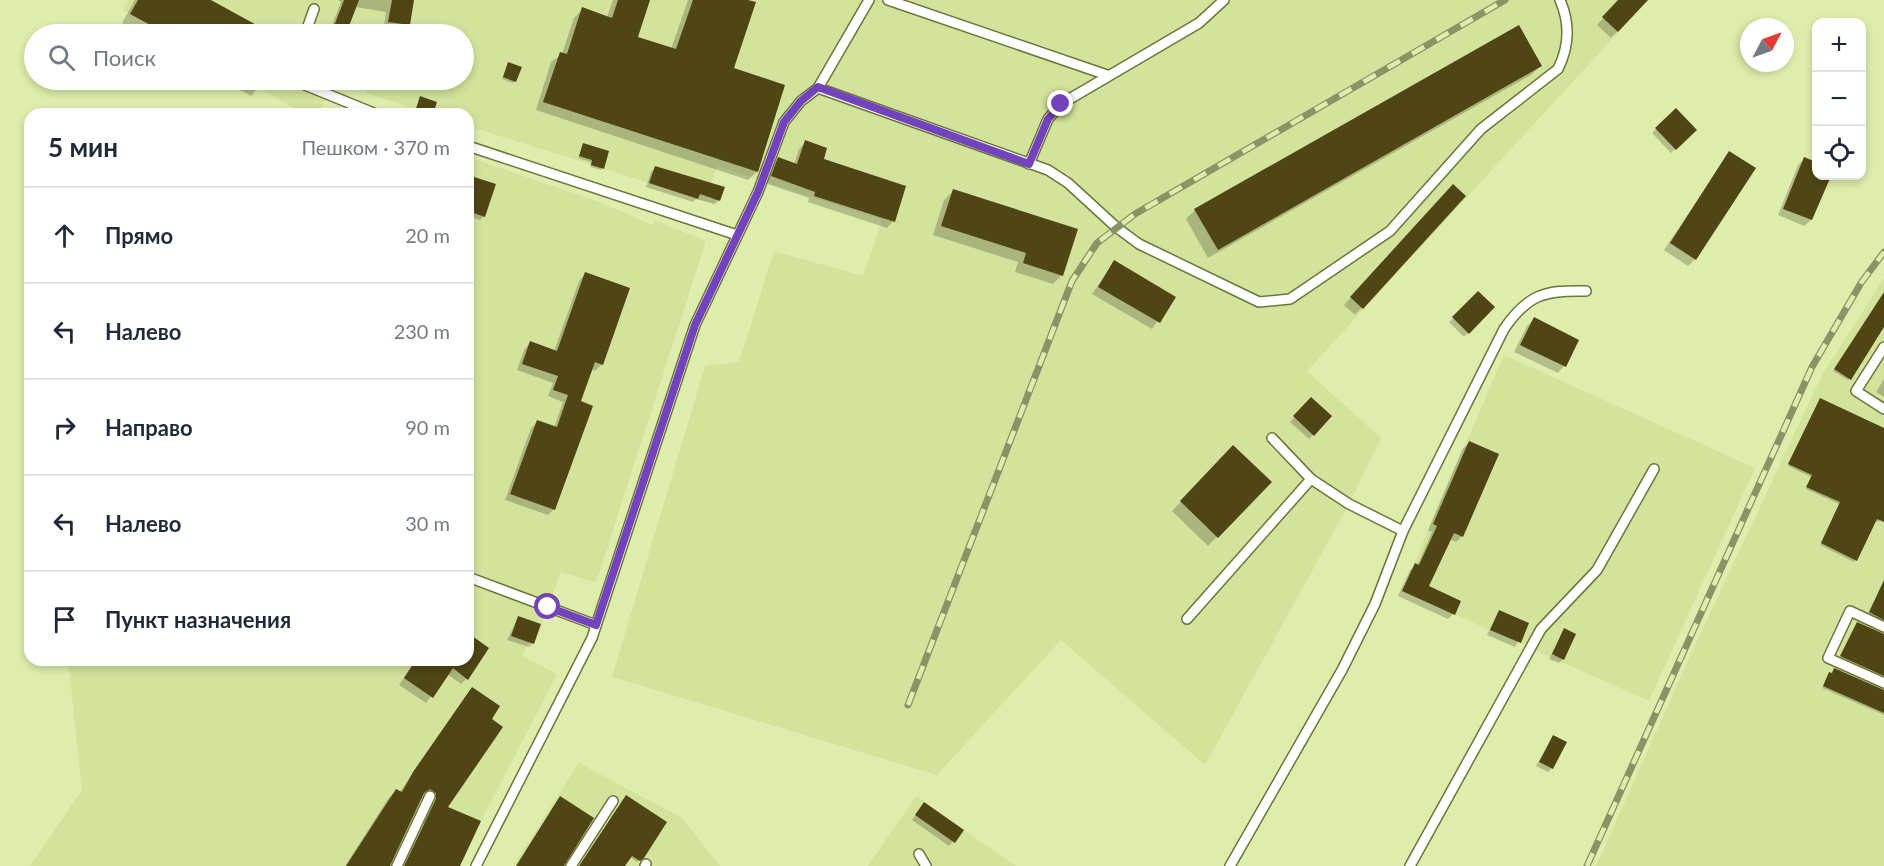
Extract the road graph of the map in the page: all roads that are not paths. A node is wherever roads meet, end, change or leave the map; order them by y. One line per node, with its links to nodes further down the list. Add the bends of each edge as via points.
1 (869, 0): 8 (lane)
2 (888, 0): 7 (lane)
3 (1224, 0): 7 (lane, via 1199,23)
4 (1560, 0): 12 (lane, via 1568,32 1565,55 1558,69 1481,129 1390,231 1290,298 1259,302 1139,244 1068,183)
5 (314, 9): 6 (lane)
6 (308, 24)
7 (1107, 75): 12 (lane, via 1061,104 1048,119)
8 (818, 87): 12 (lane); 13 (lane, via 784,122)
9 (317, 90): 10 (lane)
10 (361, 108)
11 (474, 148): 13 (lane)
12 (1029, 164)
13 (737, 235): 23 (lane, via 695,325)
14 (1586, 291): 20 (lane, via 1557,290 1534,296 1514,314)
15 (1884, 347): 16 (lane, via 1856,391)
16 (1884, 409)
17 (1272, 438): 19 (lane)
18 (1654, 469): 34 (lane, via 1597,570 1541,629)
19 (1311, 479): 20 (lane, via 1349,504); 22 (lane)
20 (1403, 531): 33 (lane, via 1375,604 1342,670)
21 (474, 579): 23 (lane)
22 (1187, 619)
23 (596, 625): 30 (lane)
24 (1884, 627): 25 (lane, via 1850,611 1828,658)
25 (1884, 683)
26 (430, 796): 29 (lane)
27 (613, 801): 31 (lane)
28 (919, 854): 32 (lane)
29 (397, 866)
30 (476, 866)
31 (571, 866)
32 (926, 866)
33 (1230, 866)
34 (1410, 866)

